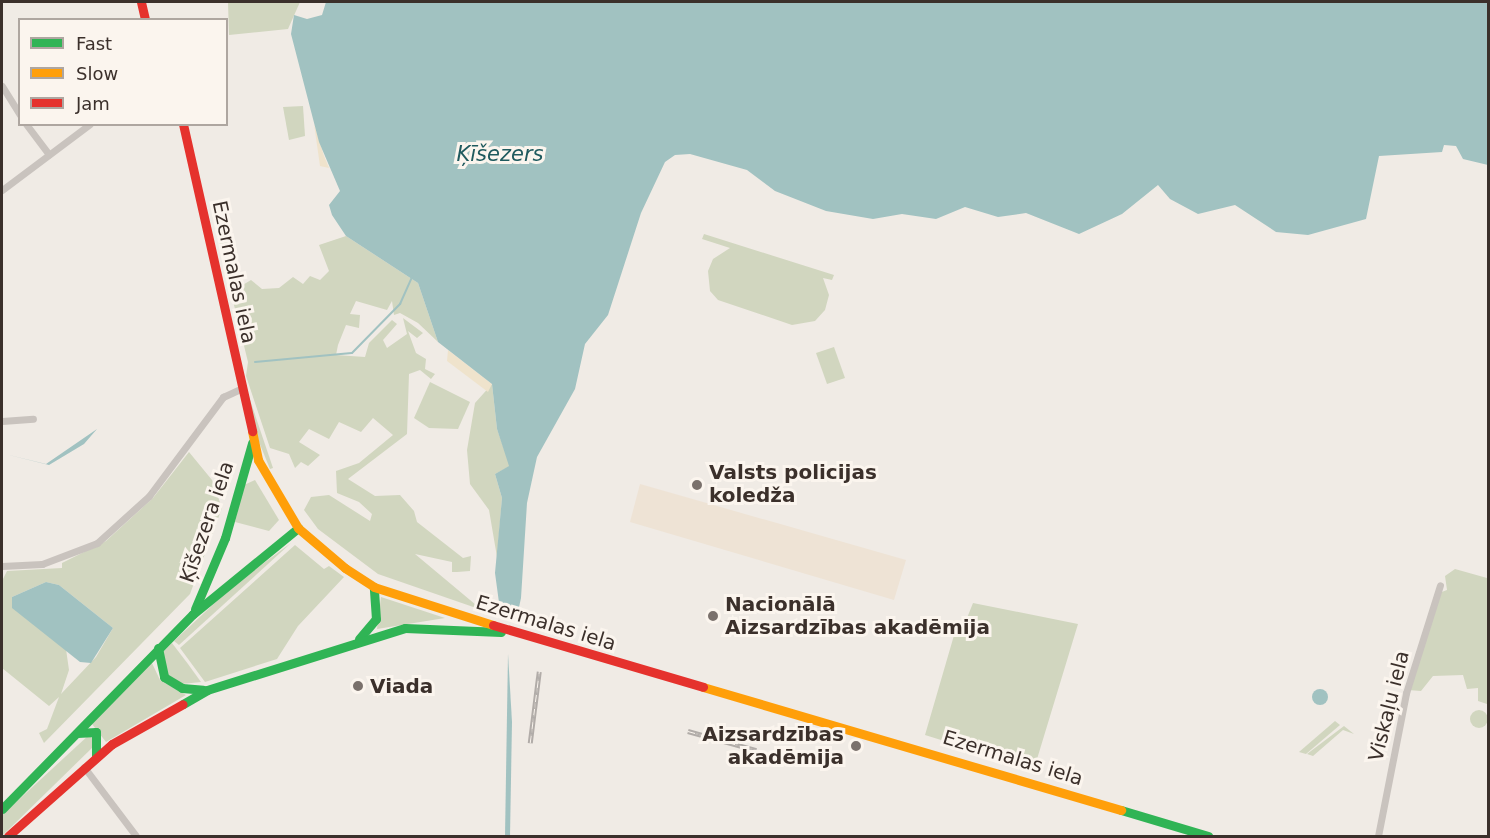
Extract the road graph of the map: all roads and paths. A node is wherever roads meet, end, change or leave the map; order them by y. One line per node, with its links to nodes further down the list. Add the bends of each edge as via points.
1 (141, 2): 2 (street)
2 (145, 18)
3 (2, 86): 4 (street)
4 (18, 112)
5 (28, 126): 8 (street)
6 (87, 126): 8 (street)
7 (183, 126): 10 (street, Ezermalas iela)
8 (49, 154): 9 (street)
9 (2, 190)
10 (240, 389): 13 (street, Ezermalas iela); 15 (street, via 223,397 149,496 97,543 42,564)
11 (33, 419): 12 (street)
12 (2, 421)
13 (252, 442): 14 (street, Ezermalas iela, via 267,478); 18 (street, Ķīšezera iela, via 225,538)
14 (298, 528): 17 (street, Ezermalas iela); 18 (street, Ķīšezera iela)
15 (2, 566)
16 (1440, 585): 30 (street, Viskaļu iela, via 1406,693)
17 (374, 587): 19 (street, Ezermalas iela); 20 (street, via 376,620)
18 (193, 614): 21 (street, Ķīšezera iela)
19 (514, 632): 20 (street, via 424,627); 29 (street, Ezermalas iela)
20 (354, 642): 22 (street)
21 (158, 648): 22 (street, via 164,677 182,688); 23 (street, Ķīšezera iela)
22 (207, 690): 24 (street, via 157,715)
23 (76, 733): 24 (street, via 96,732); 26 (street, Ķīšezera iela)
24 (96, 756): 25 (street)
25 (84, 766): 27 (street); 28 (street)
26 (2, 809)
27 (8, 837)
28 (136, 837)
29 (1208, 837)
30 (1378, 837)

